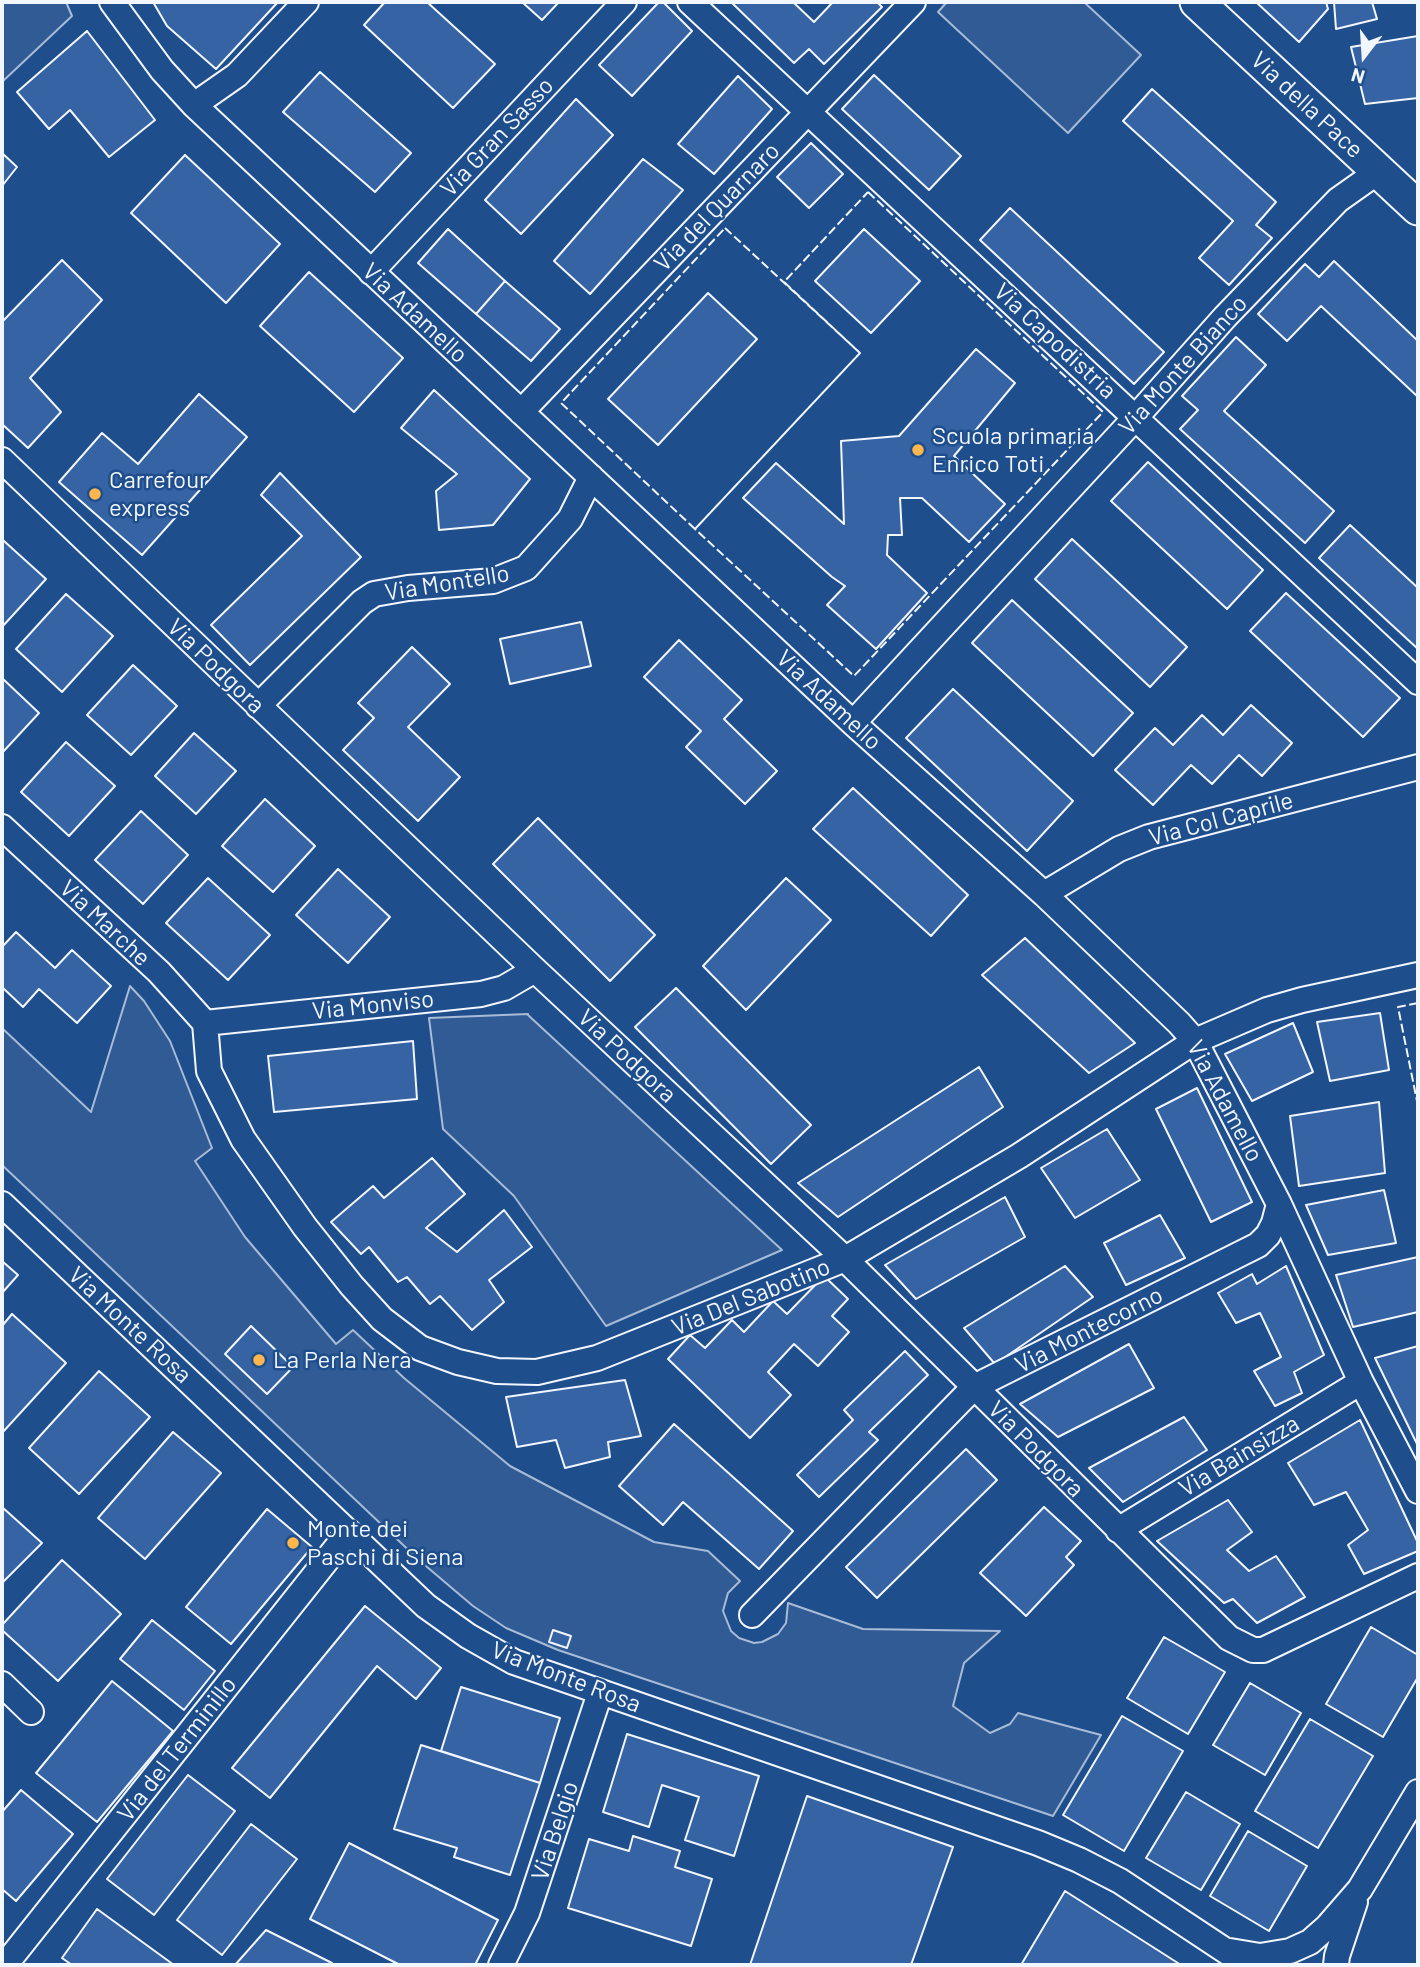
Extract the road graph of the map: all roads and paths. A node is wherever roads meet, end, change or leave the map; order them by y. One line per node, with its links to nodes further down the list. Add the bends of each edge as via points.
1 (112, 2): 7 (street, Via Adamello)
2 (306, 2): 7 (street, via 237,75)
3 (624, 2): 11 (street, Via Gran Sasso)
4 (690, 2): 8 (street, Via Capodistria)
5 (913, 2): 8 (street, Via del Quarnaro)
6 (1197, 2): 9 (main road, Via della Pace)
7 (194, 105): 11 (street, Via Adamello)
8 (808, 112): 12 (street, Via del Quarnaro); 13 (street, Via Capodistria)
9 (1379, 171): 10 (main road, Via della Pace); 13 (street, Via Monte Bianco, via 1338,200)
10 (1418, 208)
11 (371, 272): 12 (street, Via Adamello)
12 (521, 412): 15 (street, Via Adamello)
13 (1136, 417): 16 (street, Via Capodistria); 18 (street, Via Monte Bianco)
14 (2, 460): 17 (street, Via Podgora)
15 (591, 477): 17 (street, Via Montello, via 570,519 526,568 493,581 374,594); 18 (street, Via Adamello)
16 (1418, 682)
17 (258, 706): 22 (street, Via Podgora)
18 (853, 723): 21 (street, Via Adamello)
19 (1415, 766): 21 (street, Via Col Caprile, via 1149,837 1119,849)
20 (2, 827): 24 (street, Via Marche, via 159,972)
21 (1044, 894): 25 (street, Via Adamello)
22 (535, 970): 24 (street, Via Monviso, via 510,986 481,994); 28 (street, Via Podgora)
23 (1418, 975): 25 (street, Via Del Sabotino, via 1267,1010)
24 (205, 1023): 28 (street, Via Del Sabotino, via 209,1071 243,1139 352,1286 382,1319 419,1348 497,1371 537,1372 597,1358)
25 (1195, 1041): 27 (street, Via Adamello); 28 (street, Via Del Sabotino, via 1018,1156)
26 (2, 1204): 33 (street, Via Monte Rosa)
27 (1279, 1204): 29 (street, Via Adamello); 30 (street, Via Montecorno, via 1268,1235 1258,1245)
28 (845, 1259): 30 (street, Via Podgora)
29 (1361, 1382): 31 (street, Via Adamello); 32 (street, Via Bainsizza)
30 (974, 1387): 32 (street, Via Podgora); 35 (street, Via Montecorno)
31 (1418, 1491)
32 (1118, 1530): 34 (street, Via Podgora, via 1229,1638 1253,1650 1282,1642)
33 (349, 1532): 37 (street, Via Monte Rosa, via 426,1606 468,1636 514,1662); 42 (street, Via del Terminillo)
34 (1417, 1576)
35 (752, 1615)
36 (2, 1684): 38 (street)
37 (600, 1693): 41 (street, Via Monte Rosa, via 1069,1856 1120,1881); 43 (street, Via Belgio, via 527,1913)
38 (31, 1712)
39 (1418, 1792): 40 (street)
40 (1360, 1889): 41 (street, via 1327,1927 1290,1951 1260,1956); 45 (street)
41 (1223, 1950): 44 (street, Via Monte Rosa)
42 (5, 1965)
43 (501, 1965)
44 (1247, 1965)
45 (1336, 1965)

